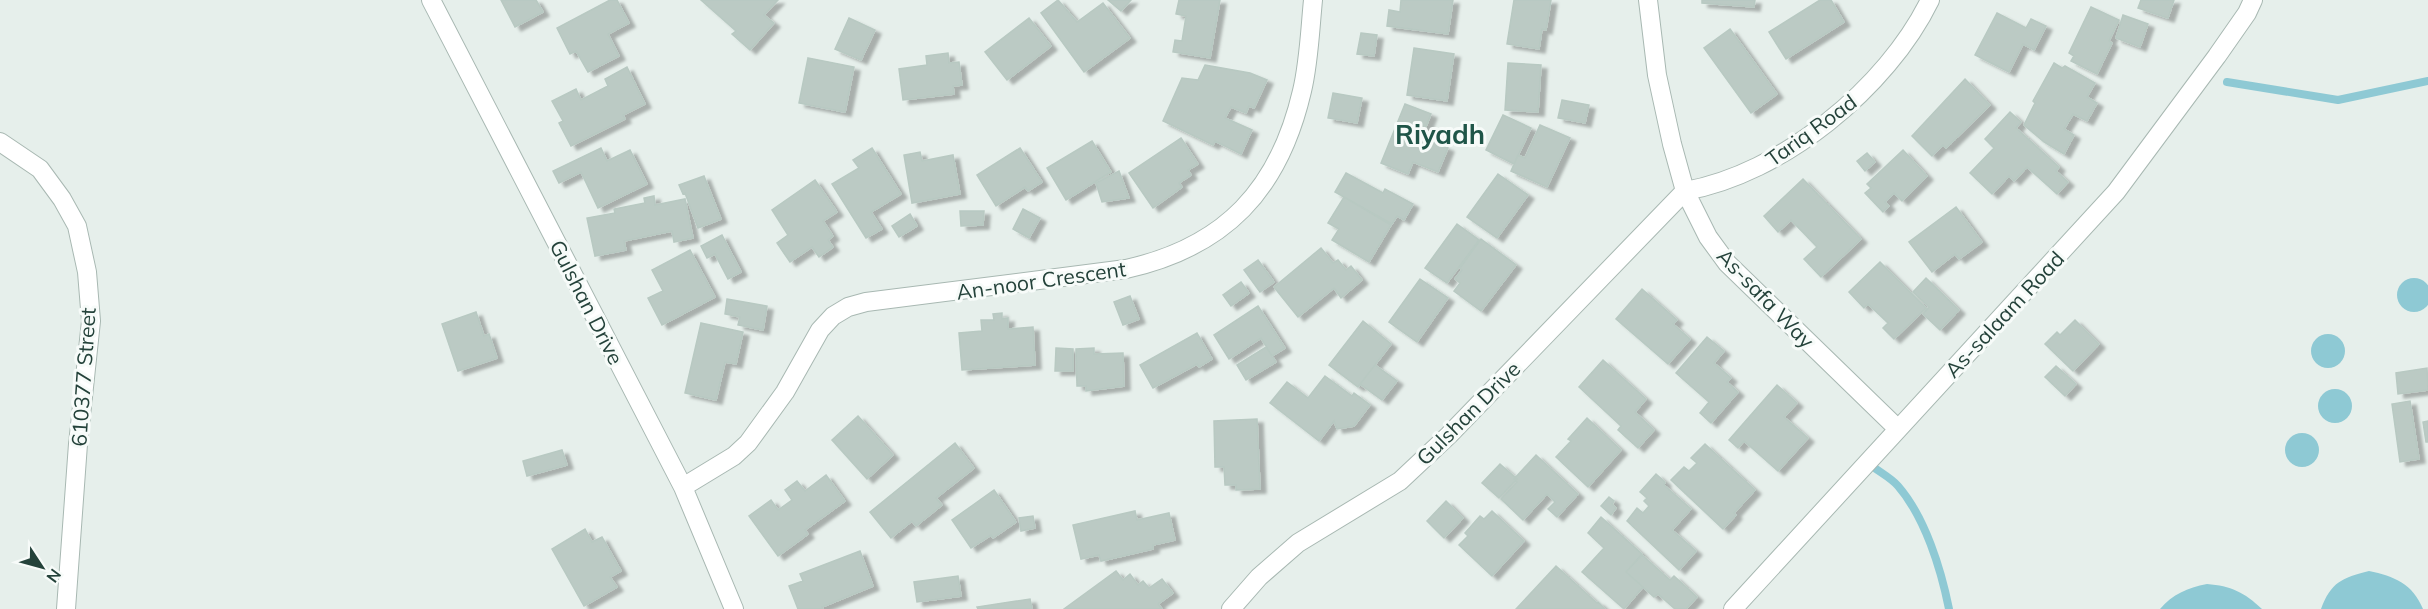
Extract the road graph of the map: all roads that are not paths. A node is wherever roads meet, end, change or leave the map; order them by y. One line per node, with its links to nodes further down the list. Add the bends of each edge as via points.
1 (431, 0): 9 (street, Gulshan Drive)
2 (1313, 0): 9 (street, An-noor Crescent, via 1302,90 1292,129 1258,193 1219,231 1156,262 1126,269 848,307 820,330 785,392 748,443 734,456)
3 (1648, 0): 7 (street, As-safa Way, via 1657,75)
4 (1930, 0): 7 (street, Tariq Road, via 1885,68 1840,113 1759,168 1711,187)
5 (2253, 0): 8 (street, As-salaam Road, via 2217,56 2116,192)
6 (0, 142): 10 (street, 610377 Street, via 40,169 62,199 77,226 87,272 91,321)
7 (1685, 191): 8 (street, As-safa Way, via 1708,237 1727,263); 12 (street, Gulshan Drive, via 1400,481 1298,543 1259,577)
8 (1898, 429): 13 (street, As-salaam Road)
9 (682, 487): 11 (street, Gulshan Drive)
10 (66, 609)
11 (734, 609)
12 (1231, 609)
13 (1733, 609)

